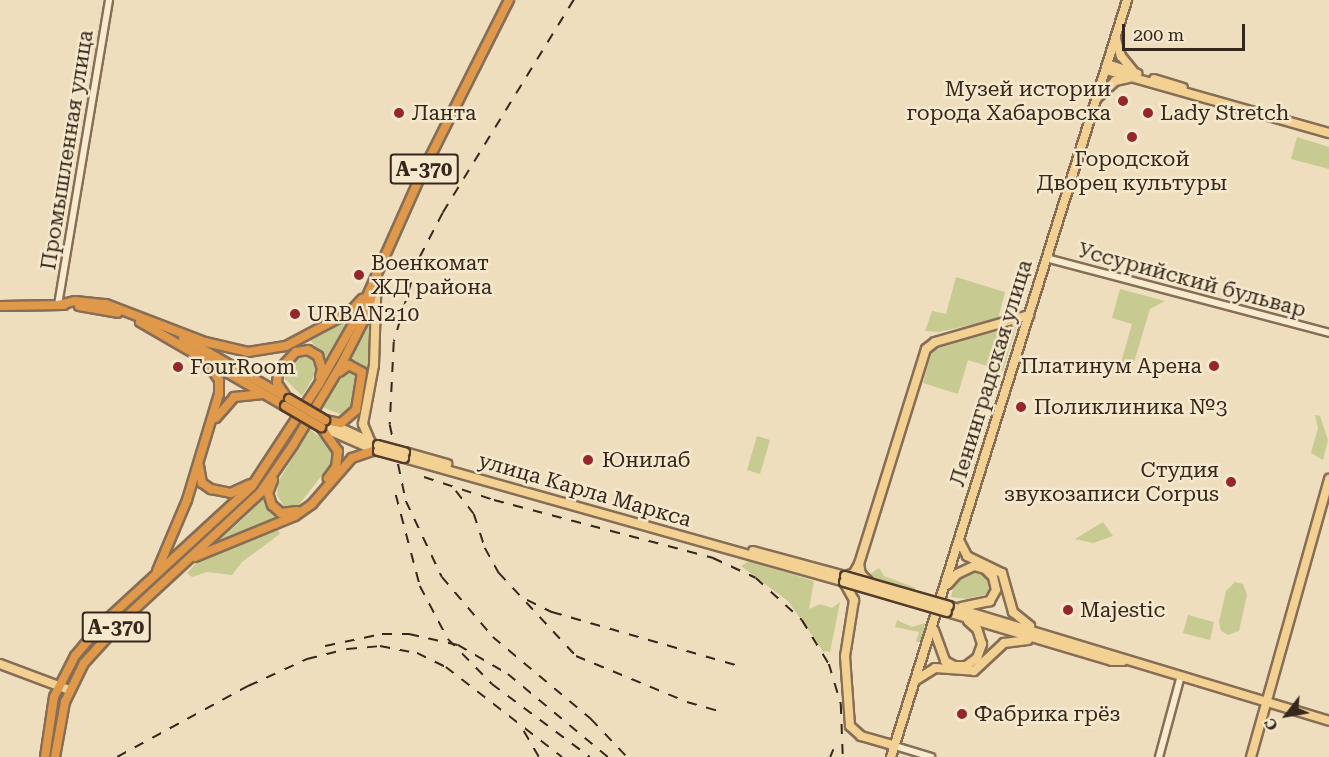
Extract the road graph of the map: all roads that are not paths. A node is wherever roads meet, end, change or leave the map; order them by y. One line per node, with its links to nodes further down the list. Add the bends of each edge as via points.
1 (109, 0): 11 (street, Промышленная улица)
2 (508, 0): 10 (highway, А-370)
3 (1126, 0): 4 (main road, Ленинградская улица)
4 (1116, 39): 5 (main road, Ленинградская улица); 6 (main road)
5 (1106, 67): 6 (main road); 7 (main road, Ленинградская улица)
6 (1134, 75): 7 (main road, via 1115,81); 8 (main road)
7 (1095, 100): 9 (main road, Ленинградская улица)
8 (1329, 133)
9 (1046, 258): 13 (main road, Ленинградская улица); 17 (street, Уссурийский бульвар)
10 (377, 272): 15 (highway, via 350,312 269,351 234,351); 19 (highway, А-370, via 349,333); 22 (highway, А-370, via 367,314); 25 (main road, via 374,365 363,424)
11 (58, 305): 12 (highway); 15 (highway, via 75,301 106,304); 18 (highway, via 121,314)
12 (0, 306)
13 (1029, 315): 14 (main road); 16 (main road, Ленинградская улица)
14 (1010, 323): 16 (main road); 30 (main road, via 935,342 926,349)
15 (159, 325): 21 (highway)
16 (1023, 333): 29 (main road, Ленинградская улица)
17 (1329, 333)
18 (200, 356): 20 (highway); 34 (highway, via 217,376 219,394 167,552)
19 (318, 384): 21 (highway, via 322,369 318,356 308,350 296,352 284,360 276,377); 27 (highway, А-370)
20 (270, 397): 21 (highway); 27 (highway, via 245,393 224,405 197,472 207,488 227,493 236,493)
21 (287, 403): 23 (highway, bridge)
22 (318, 405): 23 (highway, via 341,368 349,365 359,369 363,384 354,415 341,423); 24 (highway, А-370)
23 (323, 423): 24 (highway, via 336,445 336,467 301,508 281,513 269,500 269,488); 25 (main road)
24 (293, 445): 32 (highway, А-370, via 260,493)
25 (375, 447): 26 (main road, bridge); 32 (highway, via 352,458 312,504 295,516 205,552)
26 (404, 455): 33 (main road, улица Карла Маркса); 33 (main road, улица Карла Маркса)
27 (258, 479): 34 (highway, А-370, via 235,505)
28 (1329, 479): 50 (main road)
29 (959, 536): 31 (main road, via 965,553); 36 (main road, Ленинградская улица)
30 (859, 564): 33 (main road); 35 (main road, via 861,574)
31 (979, 564): 36 (main road, via 959,572); 39 (main road, via 994,579 992,598 980,606); 41 (main road, via 1002,573 1015,616)
32 (172, 573): 49 (highway, А-370, via 96,648)
33 (844, 579): 35 (main road, bridge); 37 (main road, улица Карла Маркса, bridge); 38 (main road)
34 (150, 581): 48 (highway, А-370, via 87,640)
35 (869, 582): 39 (main road, bridge)
36 (946, 588): 40 (main road, Ленинградская улица)
37 (872, 591): 38 (main road); 39 (main road, улица Карла Маркса, bridge)
38 (854, 600): 52 (main road, via 845,656 850,726 857,734)
39 (948, 609): 41 (main road, улица Карла Маркса); 42 (main road, улица Карла Маркса); 45 (main road, via 973,624 982,641 973,662)
40 (934, 626): 45 (main road, via 939,650); 47 (main road, Ленинградская улица)
41 (1036, 630): 43 (main road, улица Карла Маркса)
42 (1055, 645): 43 (main road, улица Карла Маркса); 45 (main road, via 1012,640 1002,644 974,671)
43 (1123, 661): 46 (main road, улица Карла Маркса)
44 (0, 664): 48 (main road)
45 (949, 668): 47 (main road, via 928,670)
46 (1180, 679): 50 (main road, улица Карла Маркса); 57 (street)
47 (913, 683): 52 (main road, Ленинградская улица)
48 (57, 687): 49 (main road); 53 (highway, А-370)
49 (69, 690): 54 (highway, А-370)
50 (1267, 704): 51 (main road, улица Карла Маркса); 58 (main road)
51 (1329, 722)
52 (895, 746): 55 (main road, Ленинградская улица); 56 (street)
53 (45, 757)
54 (55, 757)
55 (891, 757)
56 (931, 757)
57 (1159, 757)
58 (1251, 757)

